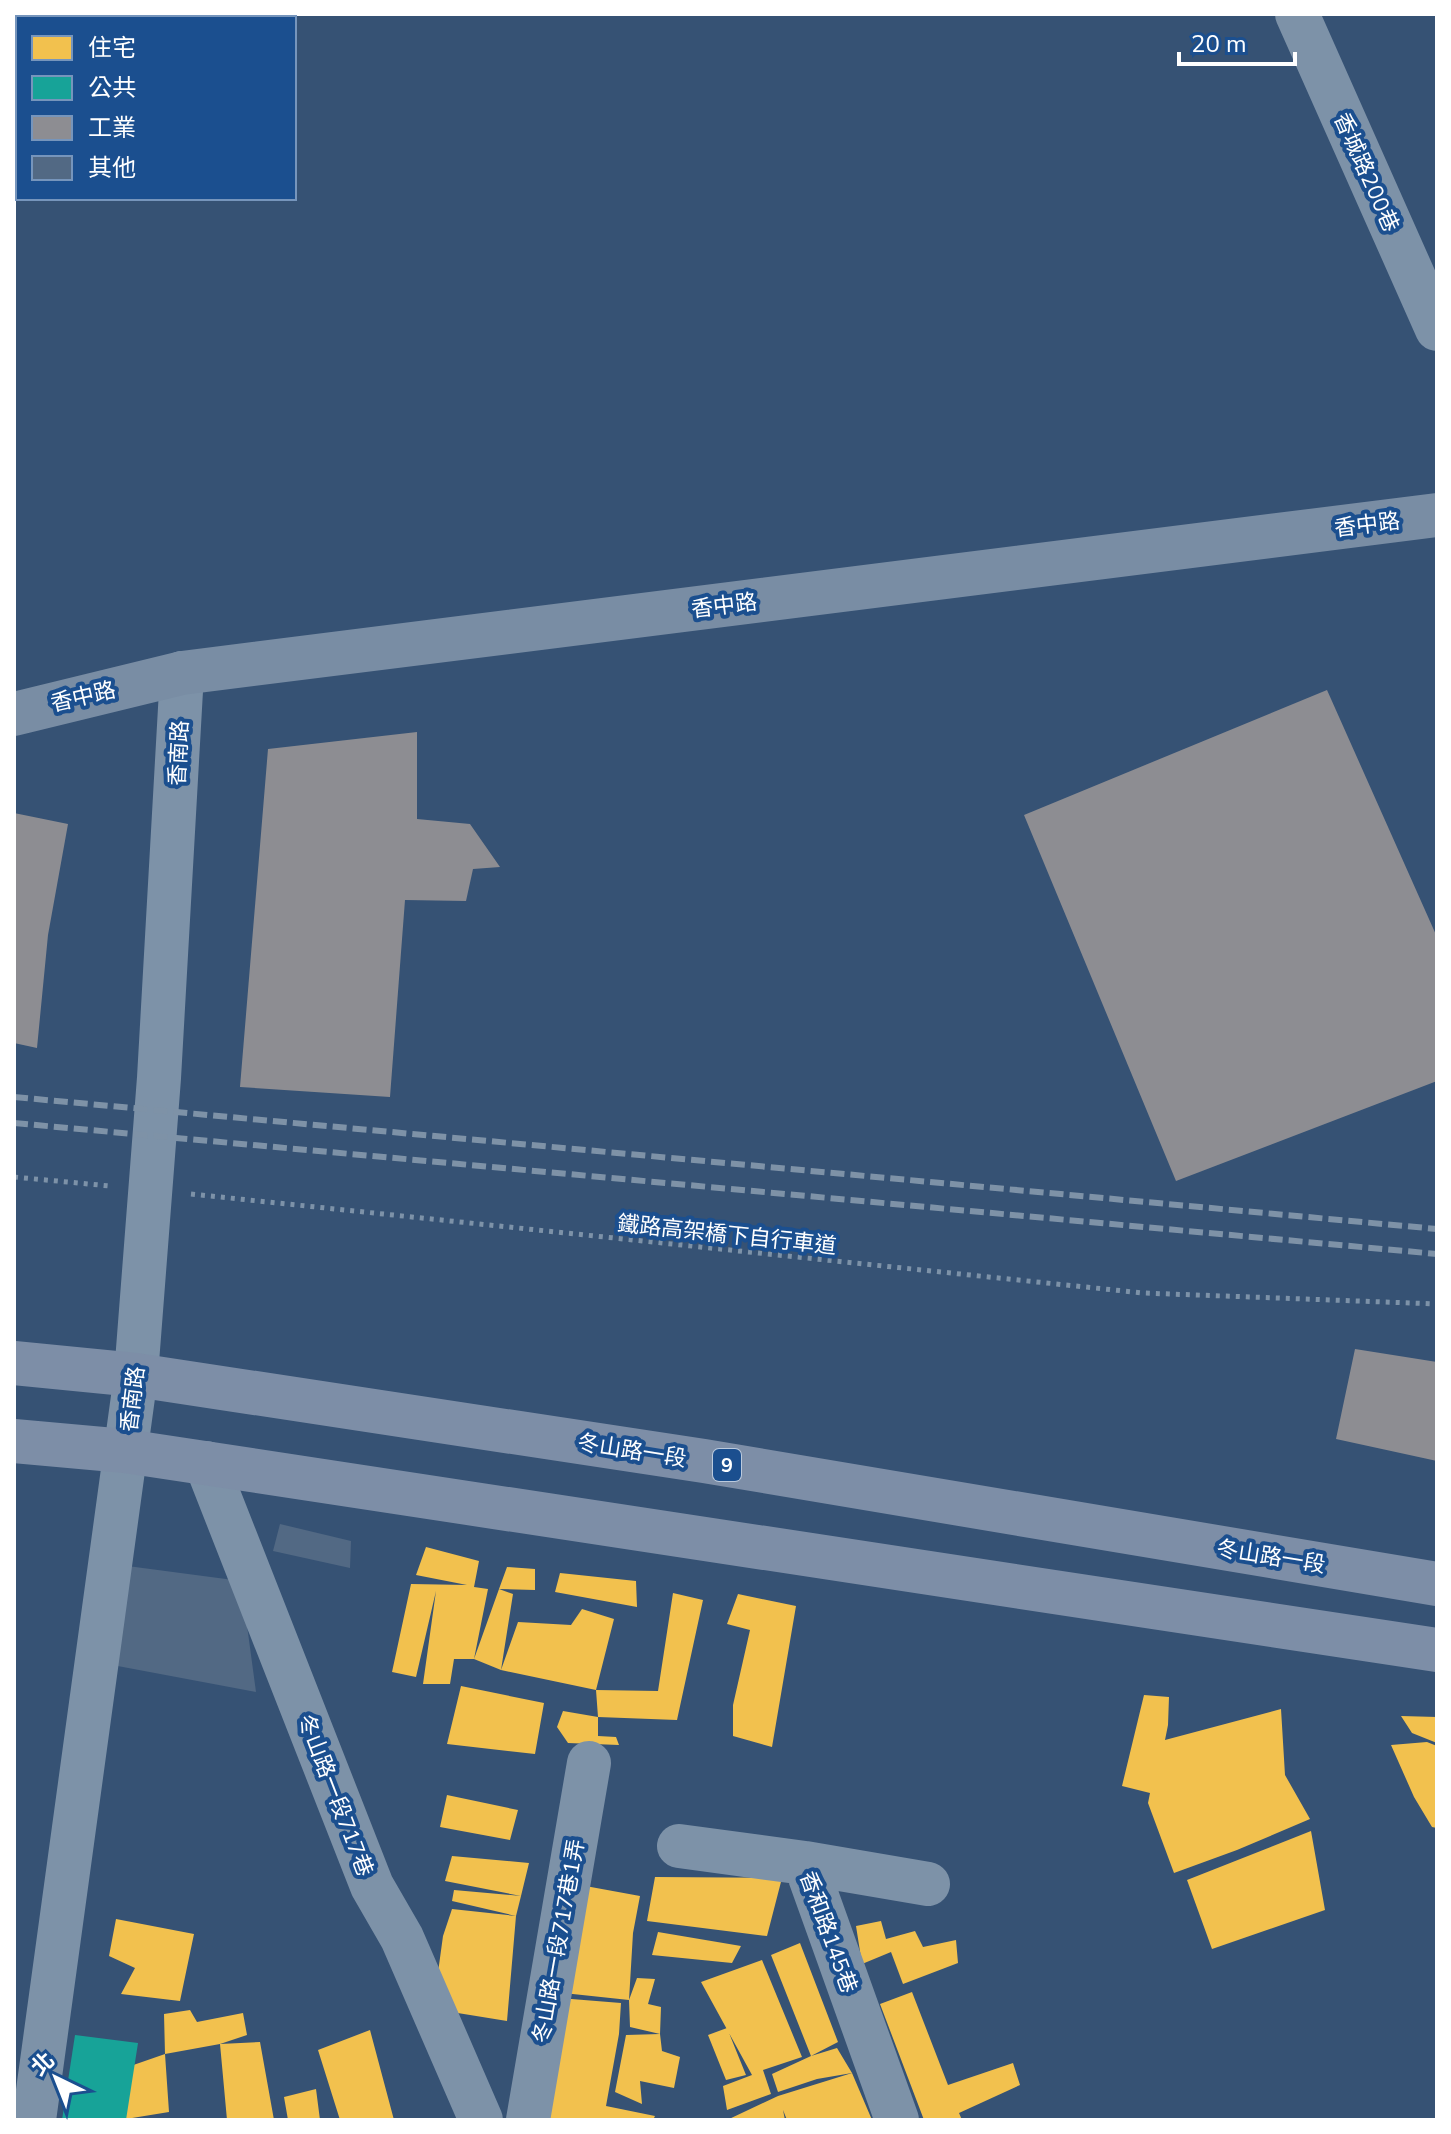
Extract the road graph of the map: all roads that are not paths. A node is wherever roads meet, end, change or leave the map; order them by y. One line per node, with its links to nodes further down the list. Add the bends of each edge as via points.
1 (1297, 14): 2 (street, 香城路200巷)
2 (1437, 329)
3 (1437, 515): 4 (street, 香中路)
4 (182, 673): 5 (street, 香中路); 7 (street, 香南路)
5 (14, 714)
6 (14, 1363): 7 (main road, 冬山路一段 / 9)
7 (136, 1375): 9 (street, 香南路); 11 (main road, 冬山路一段 / 9, via 704,1461)
8 (14, 1441): 9 (main road)
9 (125, 1451): 10 (main road); 17 (street, 香南路)
10 (206, 1463): 12 (main road); 18 (street, 冬山路一段717巷, via 372,1886 402,1938)
11 (1437, 1584)
12 (1437, 1650)
13 (589, 1763): 19 (street, 冬山路一段717巷1弄)
14 (679, 1846): 15 (street, 香和路145巷)
15 (805, 1863): 16 (street); 20 (street, 香和路145巷)
16 (928, 1884)
17 (34, 2120)
18 (481, 2120)
19 (528, 2120)
20 (897, 2120)

